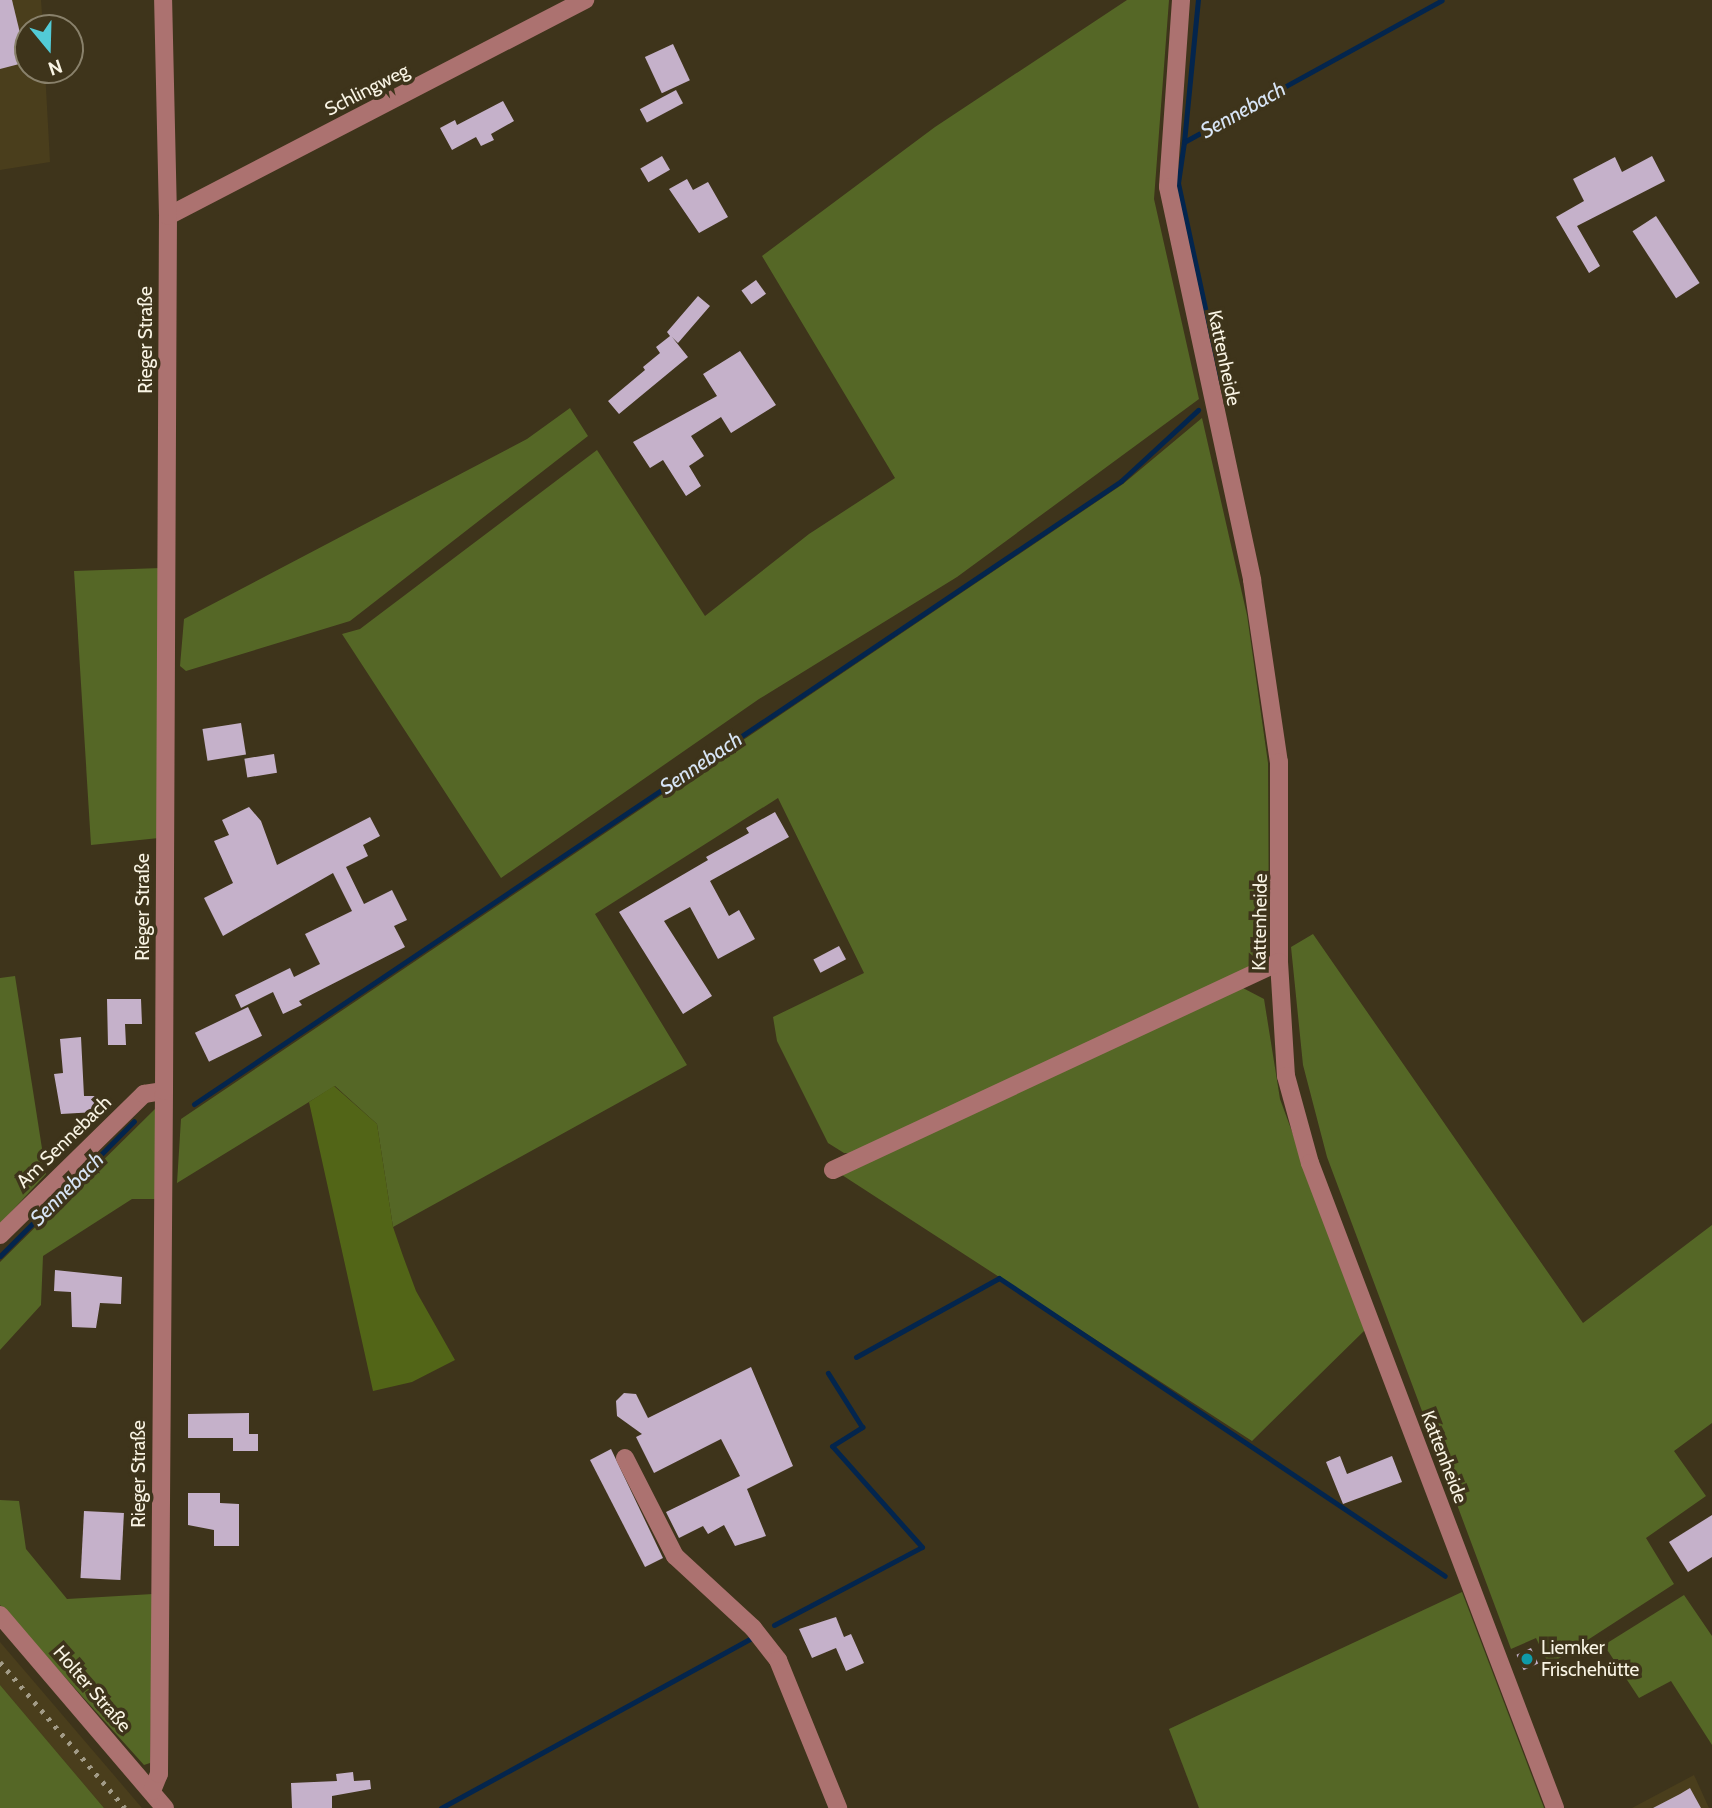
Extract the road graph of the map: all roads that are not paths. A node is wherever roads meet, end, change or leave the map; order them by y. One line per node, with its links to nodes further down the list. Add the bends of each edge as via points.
1 (163, 0): 4 (street, Rieger Straße)
2 (585, 0): 4 (street, Schlingweg)
3 (1181, 0): 5 (street, Kattenheide, via 1168,187 1252,580 1279,762)
4 (168, 216): 6 (street, Rieger Straße)
5 (1279, 962): 7 (street); 14 (street, Kattenheide, via 1286,1076 1310,1163)
6 (164, 1091): 8 (street, Am Sennebach, via 144,1094); 11 (street, Rieger Straße, via 159,1774)
7 (834, 1170)
8 (0, 1235)
9 (625, 1458): 13 (street, via 675,1556 753,1628 778,1660)
10 (0, 1615): 11 (street, Holter Straße)
11 (152, 1791): 12 (street)
12 (165, 1808)
13 (838, 1808)
14 (1555, 1808)

